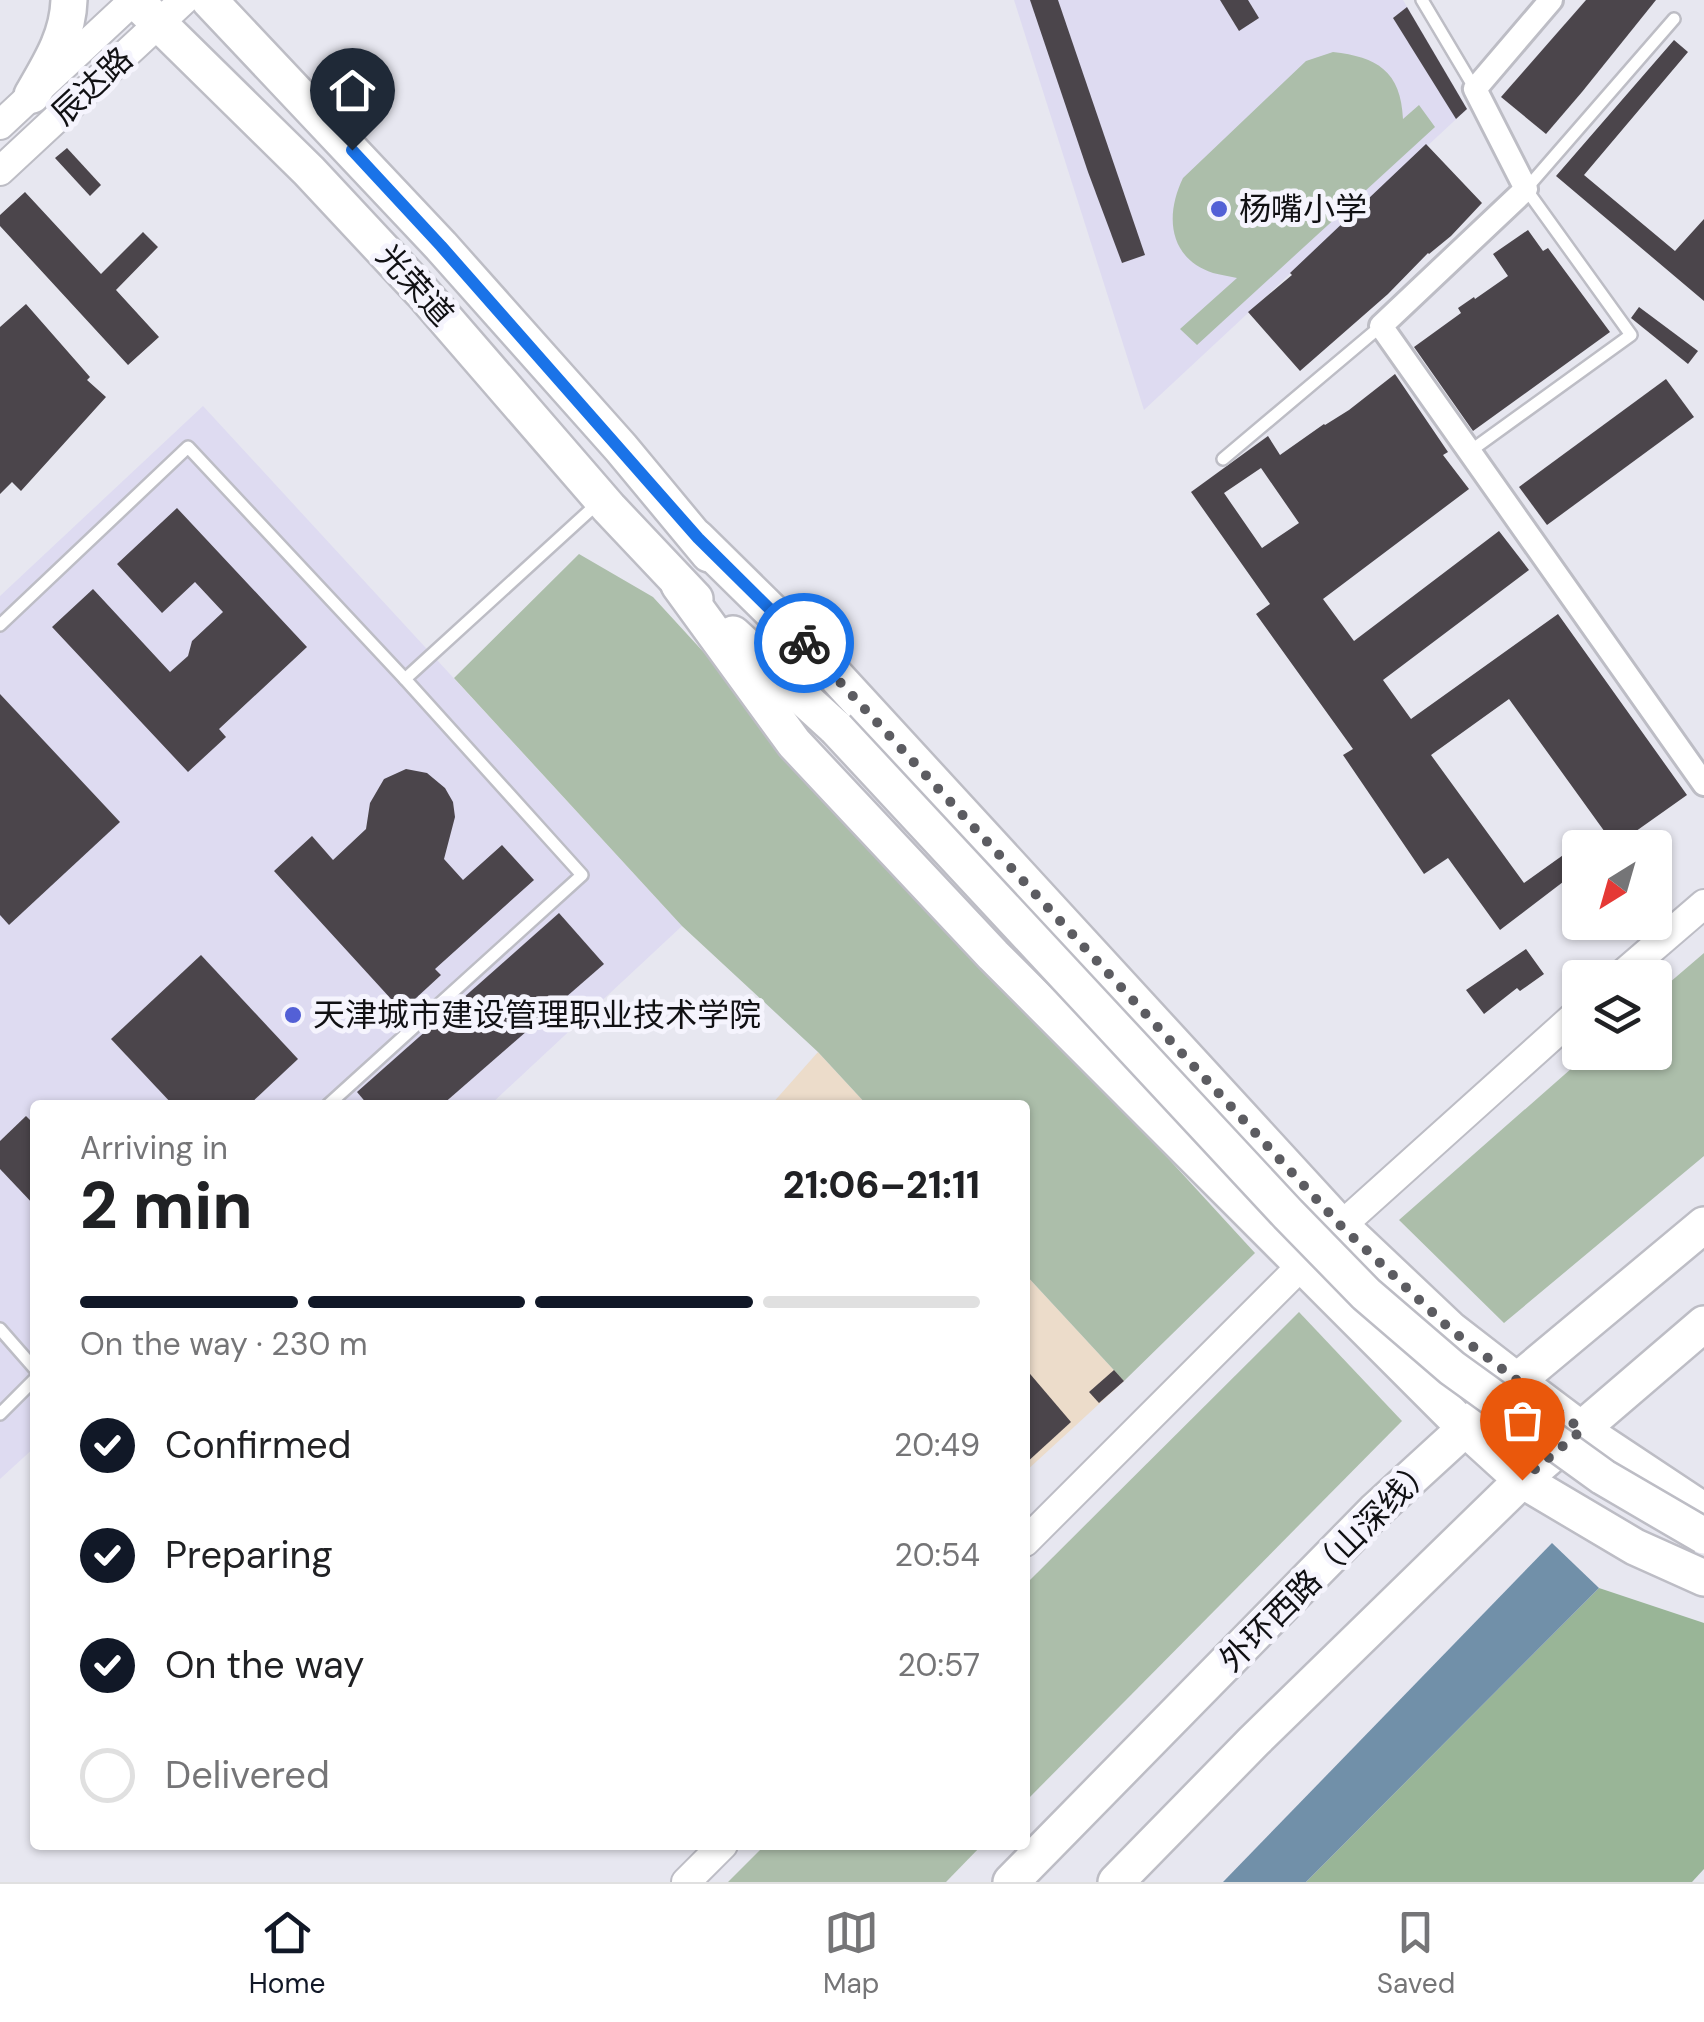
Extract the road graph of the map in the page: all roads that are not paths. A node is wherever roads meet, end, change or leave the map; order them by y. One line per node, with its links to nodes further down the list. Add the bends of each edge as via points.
1 (69, 0): 8 (main road)
2 (209, 0): 16 (main road, 光荣道, via 441,246)
3 (1422, 0): 7 (lane)
4 (1551, 0): 7 (street)
5 (141, 7): 8 (street, 辰达路); 8 (street, 辰达路); 15 (main road, 光荣道, via 410,278)
6 (1674, 20): 11 (lane)
7 (1475, 89): 11 (street)
8 (44, 107): 9 (street, 辰达路); 10 (street, 辰达路)
9 (0, 125)
10 (0, 171)
11 (1526, 188): 12 (street); 13 (lane, via 1632,335)
12 (1380, 326): 13 (street); 14 (lane)
13 (1470, 452): 21 (street)
14 (1223, 459)
15 (602, 500): 17 (main road, 光荣道); 19 (lane)
16 (698, 538): 20 (main road, 光荣道); 27 (main road, via 822,660)
17 (679, 585): 20 (main road); 28 (main road, via 794,743 993,955)
18 (0, 624): 19 (lane, via 188,447)
19 (405, 679): 25 (lane, via 582,874)
20 (836, 728): 39 (main road, bridge, via 1366,1294 1452,1368 1603,1477)
21 (1704, 784)
22 (1704, 904): 23 (street)
23 (1639, 960)
24 (1562, 1028): 27 (street)
25 (333, 1100)
26 (1704, 1225): 32 (main road, 外环西路（山深线）)
27 (1341, 1226): 28 (street); 32 (main road, via 1450,1329)
28 (1302, 1265): 35 (main road); 40 (street)
29 (1704, 1324): 36 (main road)
30 (0, 1329): 31 (lane)
31 (30, 1363)
32 (1517, 1381): 35 (main road, 外环西路（山深线）); 36 (main road)
33 (30, 1384): 34 (lane)
34 (0, 1414)
35 (1466, 1430): 37 (main road); 44 (main road, 外环西路（山深线）, via 1376,1511)
36 (1582, 1430): 37 (main road); 38 (main road)
37 (1522, 1480): 41 (main road, via 1635,1547); 45 (main road)
38 (1704, 1511)
39 (1704, 1536)
40 (1030, 1537)
41 (1704, 1578)
42 (717, 1850): 43 (street)
43 (686, 1882)
44 (1012, 1882)
45 (1116, 1882)

